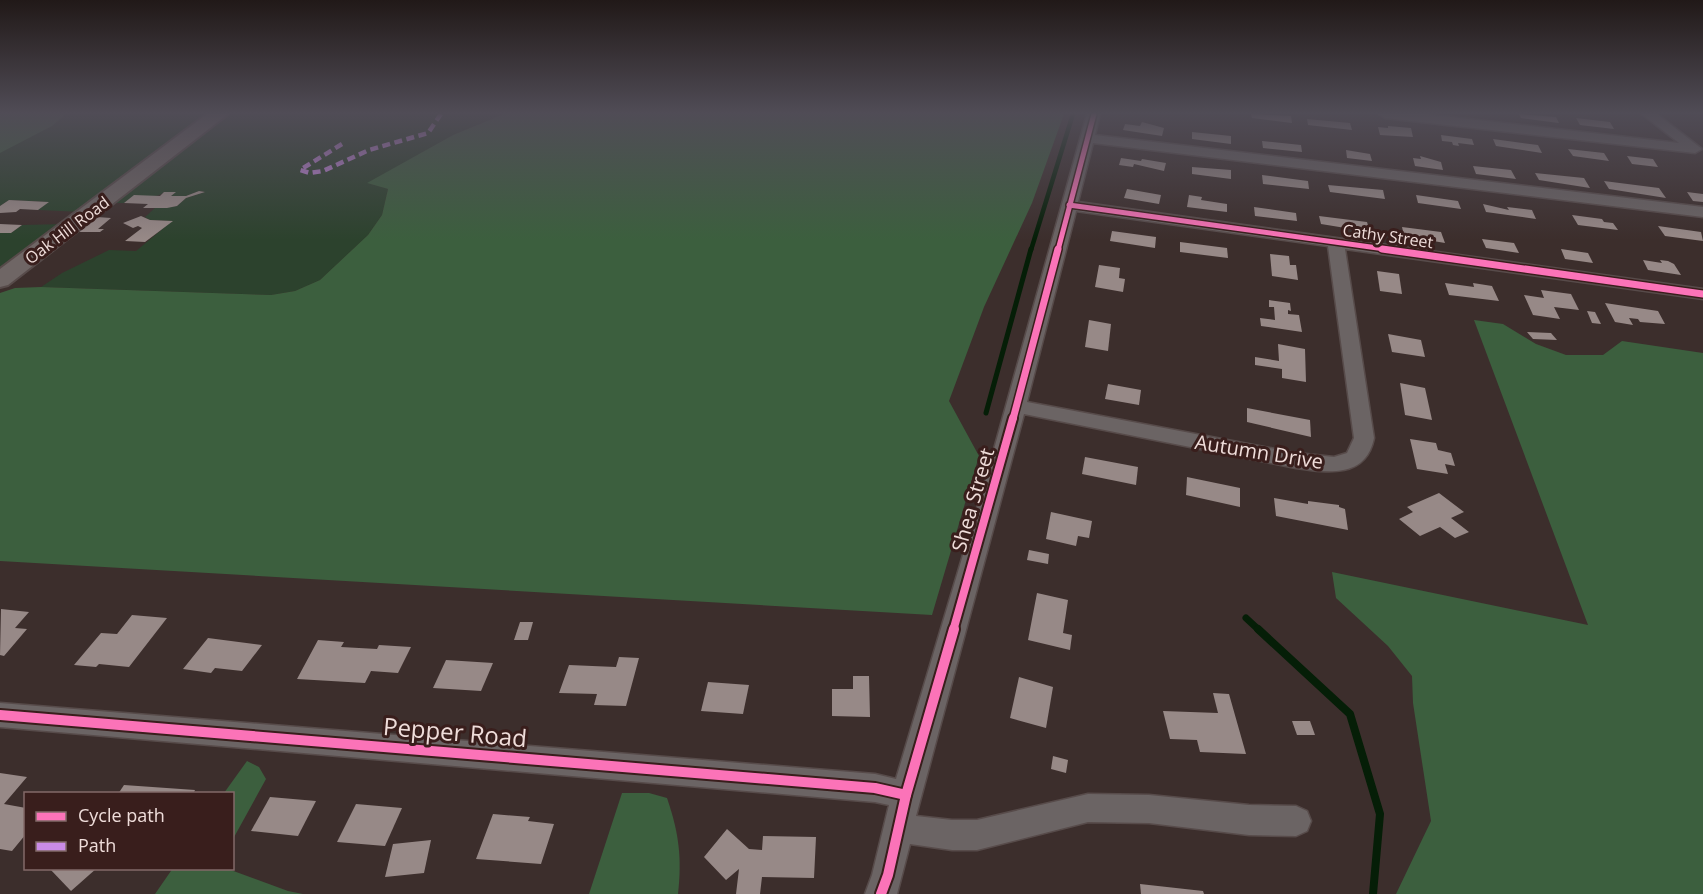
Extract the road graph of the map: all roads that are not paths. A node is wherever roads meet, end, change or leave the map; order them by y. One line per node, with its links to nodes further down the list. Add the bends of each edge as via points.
1 (164, 156): 7 (street, Oak Hill Road)
2 (1082, 156): 4 (street, Shea Street)
3 (1235, 156): 5 (street)
4 (1069, 205): 6 (street, Cathy Street); 9 (street, Shea Street)
5 (1703, 212)
6 (1336, 243): 8 (street, Cathy Street); 9 (street, Autumn Drive, via 1364,438 1361,454 1354,460 1330,464 1286,459)
7 (0, 280)
8 (1703, 294)
9 (1016, 406): 11 (street, Shea Street)
10 (0, 715): 11 (street, Pepper Road, via 875,788)
11 (906, 795): 13 (street, Shea Street)
12 (1296, 821): 13 (street, via 1088,808 977,835)
13 (898, 828): 14 (street, Shea Street)
14 (881, 894)

